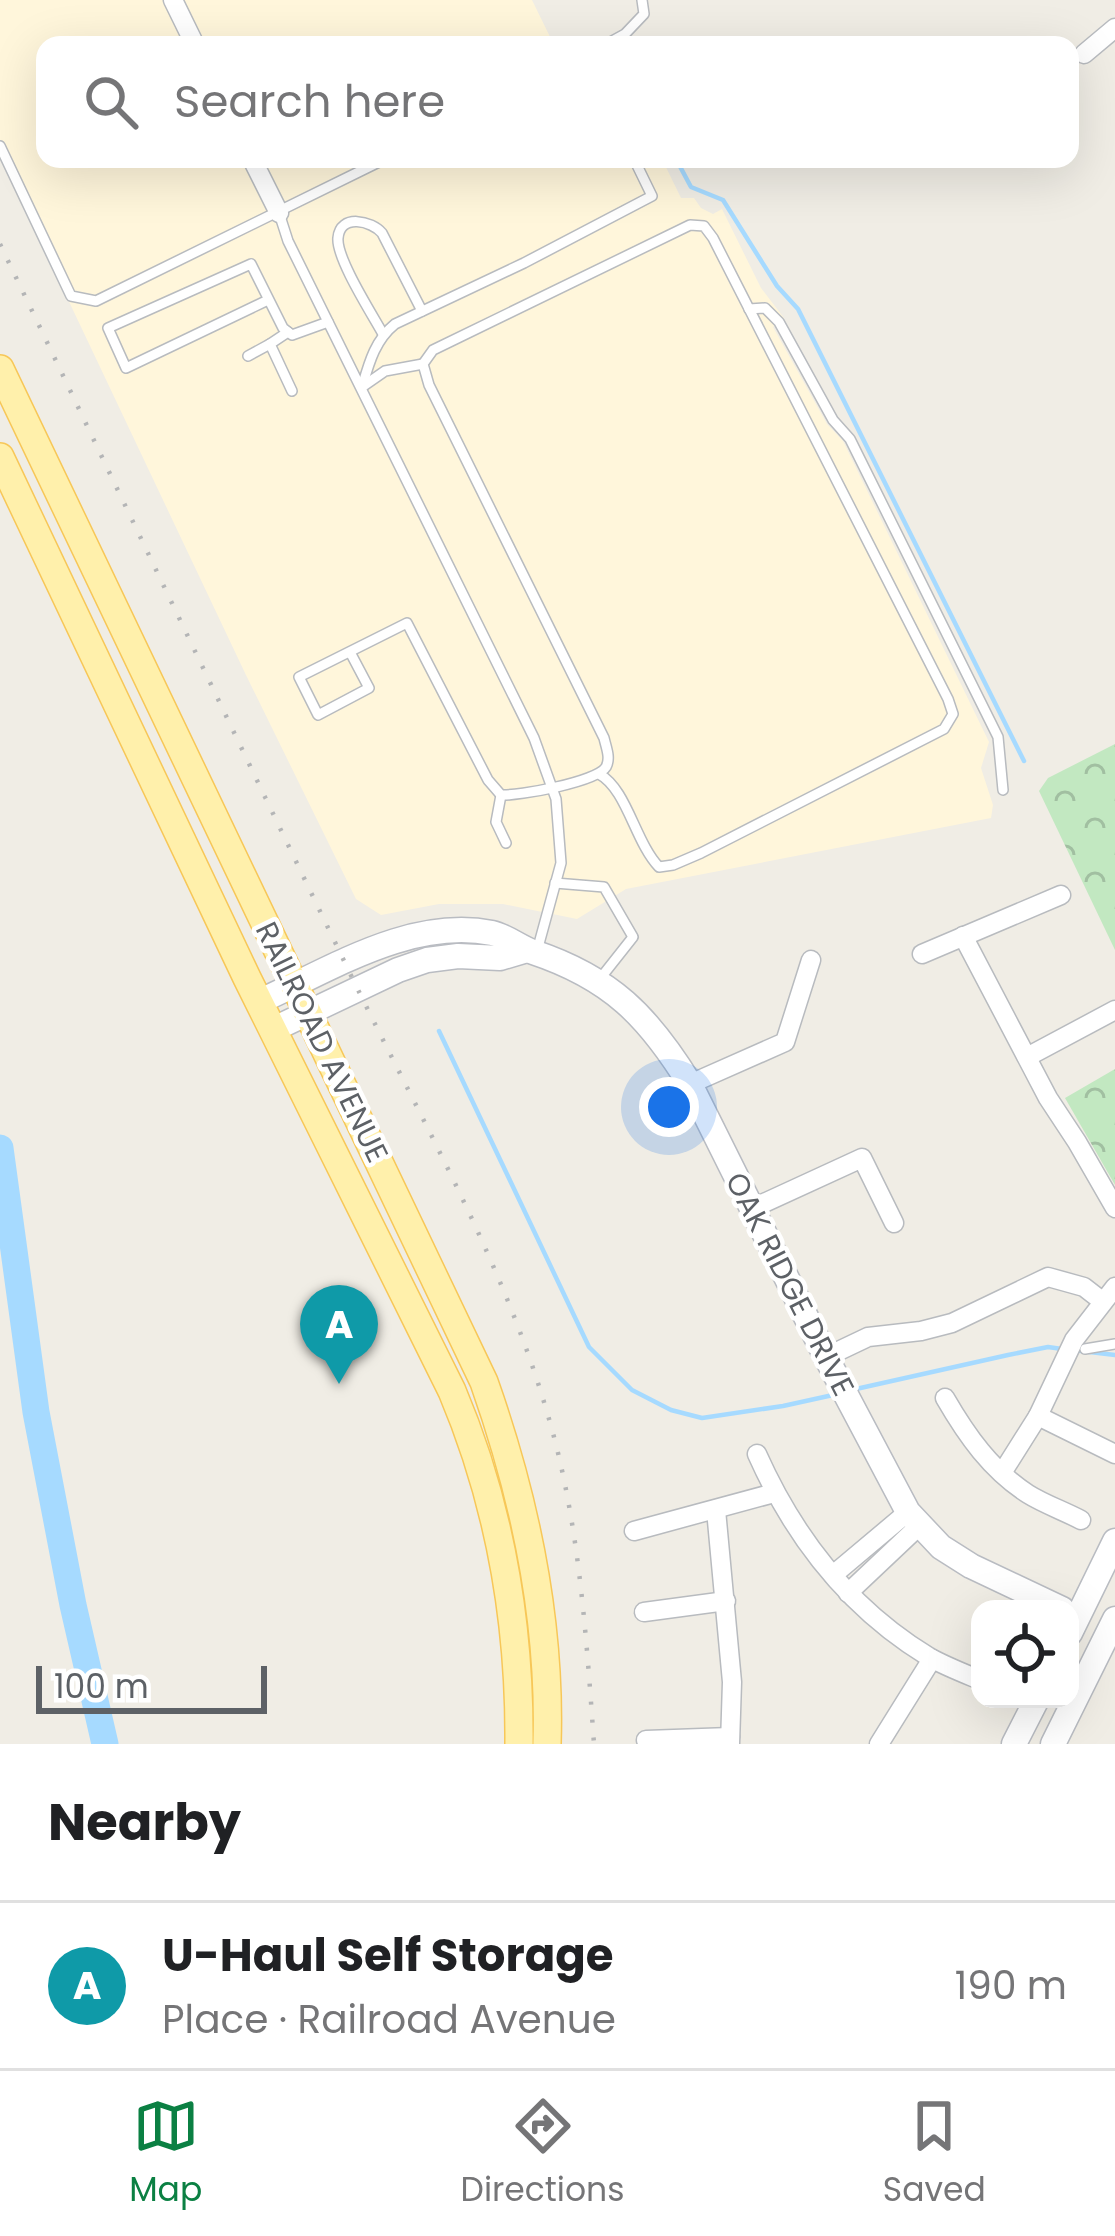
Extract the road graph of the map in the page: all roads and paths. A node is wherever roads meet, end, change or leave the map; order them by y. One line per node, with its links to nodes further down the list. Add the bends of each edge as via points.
1 (173, 0): 4 (street)
2 (642, 0): 5 (lane, via 644,14)
3 (1115, 28): 6 (street)
4 (191, 36)
5 (618, 36)
6 (1084, 54)
7 (0, 146): 11 (lane, via 70,296 96,301)
8 (256, 168): 11 (street)
9 (367, 168): 11 (lane)
10 (638, 168): 14 (lane, via 652,196)
11 (279, 213): 15 (lane)
12 (268, 300): 12 (lane, via 251,264 108,328 126,368); 16 (lane)
13 (749, 309): 20 (lane, via 713,238 691,225 433,350); 26 (lane, via 952,715 944,729 673,865 659,867 646,854 613,785); 28 (lane, via 765,308 779,322 850,439 998,737)
14 (422, 311): 17 (lane); 17 (lane, via 382,233 350,222 341,229 340,254)
15 (328, 322): 16 (lane); 22 (lane)
16 (287, 332): 18 (lane)
17 (383, 334): 22 (lane)
18 (270, 344): 19 (lane); 23 (lane)
19 (248, 356)
20 (423, 364): 22 (lane, via 385,371); 26 (lane, via 604,738 607,766)
21 (0, 369): 38 (main road, RAILROAD AVENUE)
22 (362, 387): 27 (lane)
23 (292, 391)
24 (0, 457): 39 (main road, RAILROAD AVENUE)
25 (350, 652): 25 (lane, via 299,677 317,715 369,688); 29 (lane, via 407,623)
26 (599, 774): 27 (lane)
27 (552, 786): 29 (lane); 31 (lane)
28 (1003, 790)
29 (501, 795): 30 (lane, via 496,822)
30 (506, 843)
31 (556, 884): 34 (lane); 37 (lane, via 604,887 634,937)
32 (1061, 895): 33 (street)
33 (964, 936): 35 (street); 43 (street)
34 (531, 951): 37 (main road, OAK RIDGE DRIVE); 38 (main road, OAK RIDGE DRIVE, via 496,934 426,935 369,950); 41 (main road, OAK RIDGE DRIVE, via 427,960)
35 (922, 954)
36 (811, 960): 44 (street, via 785,1042)
37 (599, 980): 44 (main road, OAK RIDGE DRIVE, via 645,1019)
38 (294, 986): 39 (main road, OAK RIDGE DRIVE); 41 (main road, RAILROAD AVENUE)
39 (258, 1002): 42 (main road, RAILROAD AVENUE)
40 (1115, 1010): 43 (street)
41 (308, 1012): 42 (main road, OAK RIDGE DRIVE); 77 (main road, RAILROAD AVENUE, via 508,1448 538,1598)
42 (272, 1030): 76 (main road, RAILROAD AVENUE, via 474,1444 512,1611)
43 (1027, 1057): 45 (street)
44 (690, 1084): 46 (main road, OAK RIDGE DRIVE)
45 (1115, 1208)
46 (751, 1209): 47 (street, via 862,1158); 51 (main road, OAK RIDGE DRIVE)
47 (894, 1223)
48 (1109, 1294): 50 (street); 51 (street, via 1048,1277 952,1323 868,1337)
49 (1115, 1344): 50 (lane)
50 (1080, 1345): 53 (street)
51 (826, 1358): 59 (main road, OAK RIDGE DRIVE)
52 (946, 1398): 56 (street, via 968,1438)
53 (1038, 1416): 55 (street); 56 (street)
54 (757, 1454): 57 (street)
55 (1115, 1454)
56 (1002, 1473): 60 (street)
57 (774, 1493): 58 (street); 63 (street)
58 (716, 1510): 61 (street); 66 (street)
59 (914, 1518): 63 (street); 64 (street); 65 (main road, OAK RIDGE DRIVE, via 941,1547)
60 (1081, 1520)
61 (634, 1532)
62 (1115, 1541): 67 (main road)
63 (833, 1575): 64 (street)
64 (848, 1593): 71 (street)
65 (1035, 1600)
66 (726, 1601): 68 (street); 75 (street)
67 (1079, 1603)
68 (644, 1612)
69 (1079, 1620): 70 (main road, OAK RIDGE DRIVE)
70 (1113, 1628): 80 (main road)
71 (932, 1659): 72 (street); 78 (street)
72 (971, 1676)
73 (1032, 1708): 79 (main road)
74 (646, 1740): 75 (street)
75 (730, 1740)
76 (519, 1744)
77 (547, 1744)
78 (879, 1744)
79 (1014, 1744)
80 (1053, 1744)

